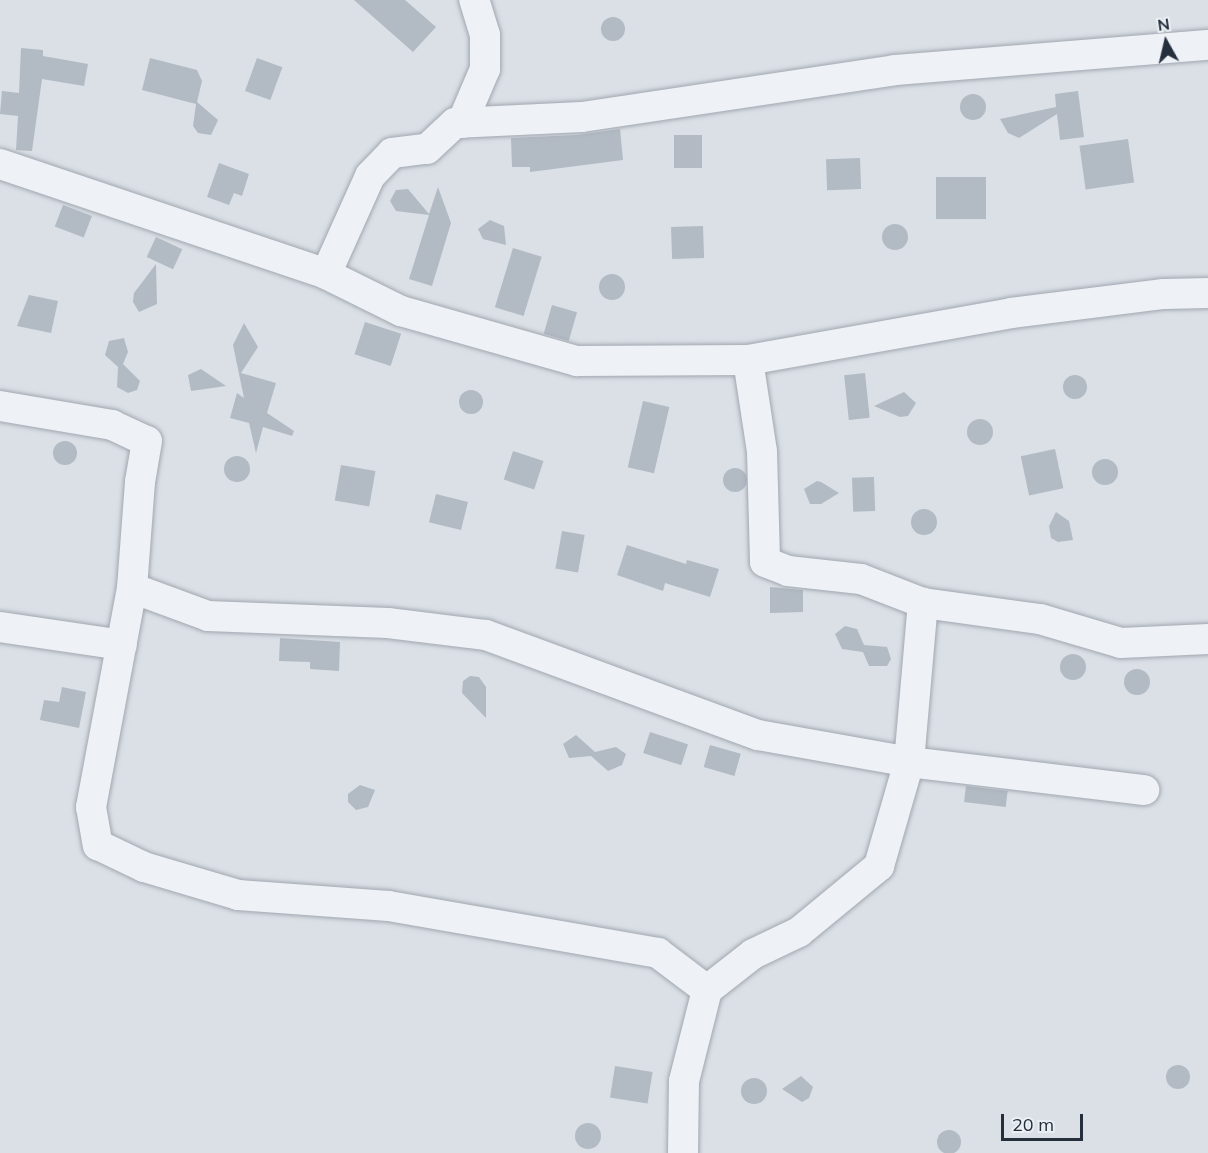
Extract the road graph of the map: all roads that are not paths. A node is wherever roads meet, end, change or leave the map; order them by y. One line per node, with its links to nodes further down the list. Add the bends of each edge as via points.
1 (474, 0): 3 (street, via 485,35 485,69)
2 (1208, 45): 3 (street, via 895,70 582,117)
3 (462, 123): 5 (street, via 455,123 427,149 392,153 370,176)
4 (0, 164): 5 (street)
5 (326, 274): 7 (street, via 400,311 577,361)
6 (1208, 293): 7 (street, via 1164,294 1011,313)
7 (748, 360): 10 (street, via 762,452 765,562 788,571 861,579)
8 (0, 406): 9 (street, via 112,425 147,441)
9 (132, 588): 13 (street); 14 (street, via 208,616 388,623 486,635 758,735)
10 (923, 603): 12 (street, via 1040,619 1121,643); 14 (street)
11 (0, 627): 13 (street)
12 (1208, 639)
13 (122, 645): 16 (street, via 91,807 98,845 144,867 238,895 389,906 658,953)
14 (909, 762): 15 (street); 16 (street, via 879,866 799,932 753,954)
15 (1144, 790)
16 (707, 990): 17 (street, via 684,1081)
17 (683, 1153)

